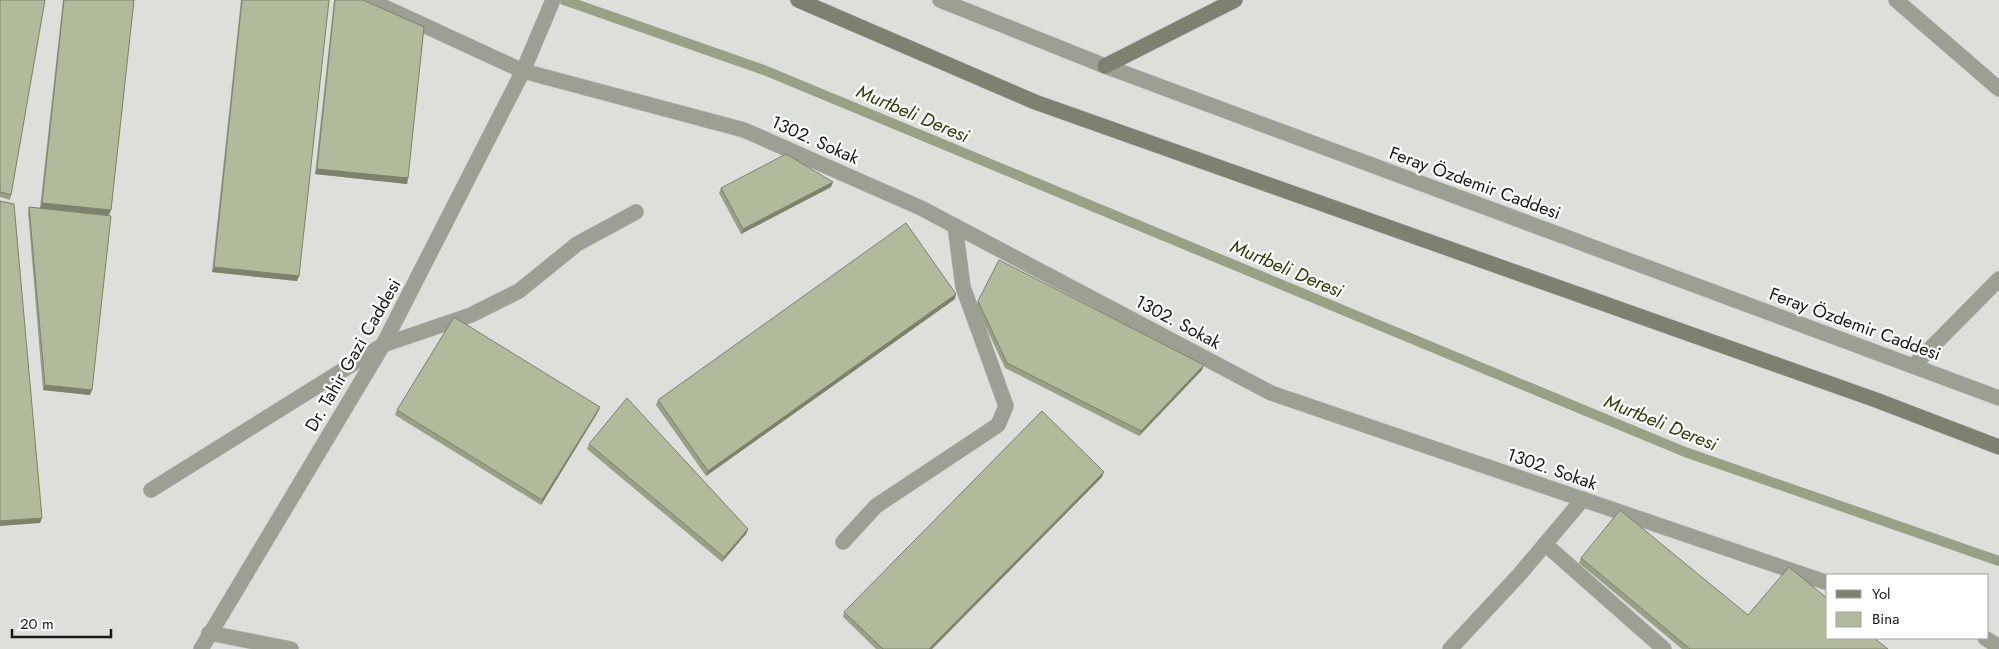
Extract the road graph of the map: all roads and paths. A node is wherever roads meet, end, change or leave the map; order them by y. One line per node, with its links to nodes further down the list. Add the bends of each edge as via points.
1 (369, 0): 8 (street, 1302. Sokak)
2 (552, 0): 8 (street, Dr. Tahir Gazi Caddesi)
3 (798, 0): 16 (street, via 1035,102 1867,397)
4 (940, 0): 7 (street, Feray Özdemir Caddesi)
5 (1235, 0): 7 (street)
6 (1896, 0): 9 (street)
7 (1105, 66): 14 (street, Feray Özdemir Caddesi)
8 (523, 71): 11 (street, 1302. Sokak, via 744,130); 13 (street, Dr. Tahir Gazi Caddesi)
9 (1999, 89)
10 (636, 212): 13 (street, via 577,244 518,290 471,315)
11 (955, 226): 18 (street, 1302. Sokak, via 1271,392); 19 (street, via 963,287 1006,406 998,425 876,506)
12 (1999, 279): 14 (street)
13 (383, 345): 17 (street); 22 (street, Dr. Tahir Gazi Caddesi)
14 (1914, 365): 15 (street, Feray Özdemir Caddesi)
15 (1999, 398)
16 (1999, 447)
17 (151, 490)
18 (1583, 499): 20 (street); 21 (street, 1302. Sokak)
19 (844, 542)
20 (1545, 544): 27 (street); 28 (street)
21 (1826, 582)
22 (209, 633): 25 (street, Dr. Tahir Gazi Caddesi); 26 (street)
23 (1987, 639): 24 (street)
24 (1999, 646)
25 (201, 649)
26 (291, 649)
27 (1450, 649)
28 (1664, 649)

